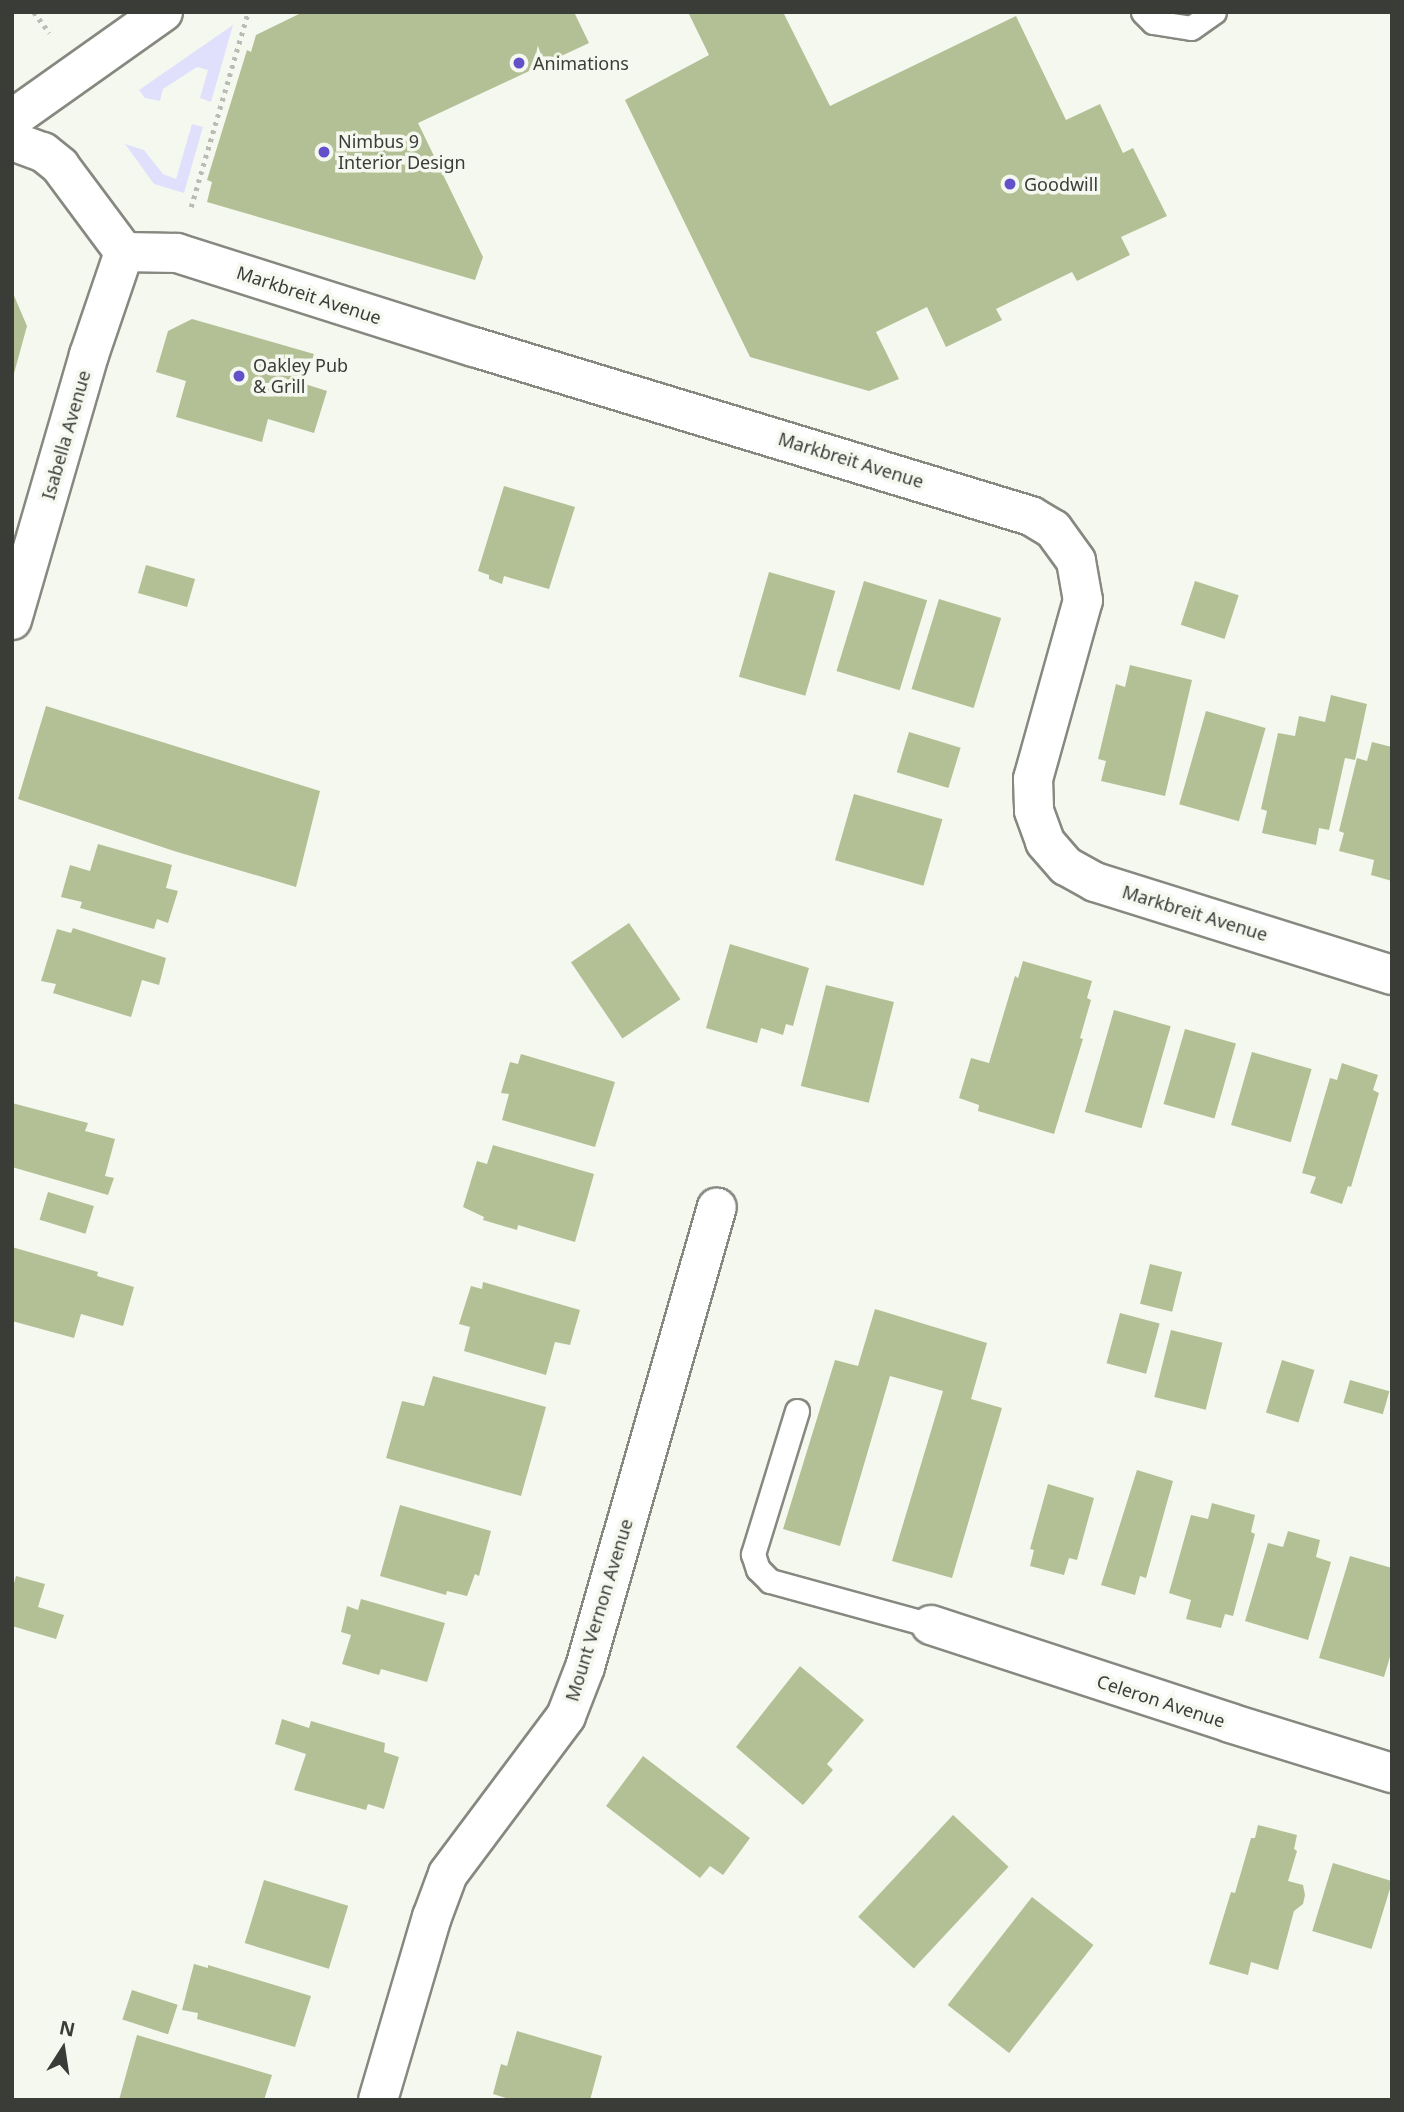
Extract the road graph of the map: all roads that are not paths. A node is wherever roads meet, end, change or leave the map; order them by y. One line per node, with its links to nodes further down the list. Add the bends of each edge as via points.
1 (120, 12): 5 (street)
2 (163, 12): 5 (street)
3 (1143, 12): 4 (lane, via 1153,22 1191,28)
4 (1214, 12)
5 (77, 74): 6 (street)
6 (12, 120)
7 (12, 141): 8 (street, via 44,152 60,166)
8 (124, 252): 9 (street, Isabella Avenue); 10 (street, Markbreit Avenue, via 177,253 1031,516 1053,529 1076,561 1083,600 1033,779 1034,811 1045,842 1066,866 1095,882)
9 (12, 620)
10 (1392, 975)
11 (717, 1208): 15 (street, Mount Vernon Avenue, via 585,1667 566,1716 448,1874)
12 (797, 1411): 13 (lane, via 753,1554 758,1569 770,1581)
13 (931, 1625): 14 (street, Celeron Avenue)
14 (1392, 1773)
15 (378, 2100)

